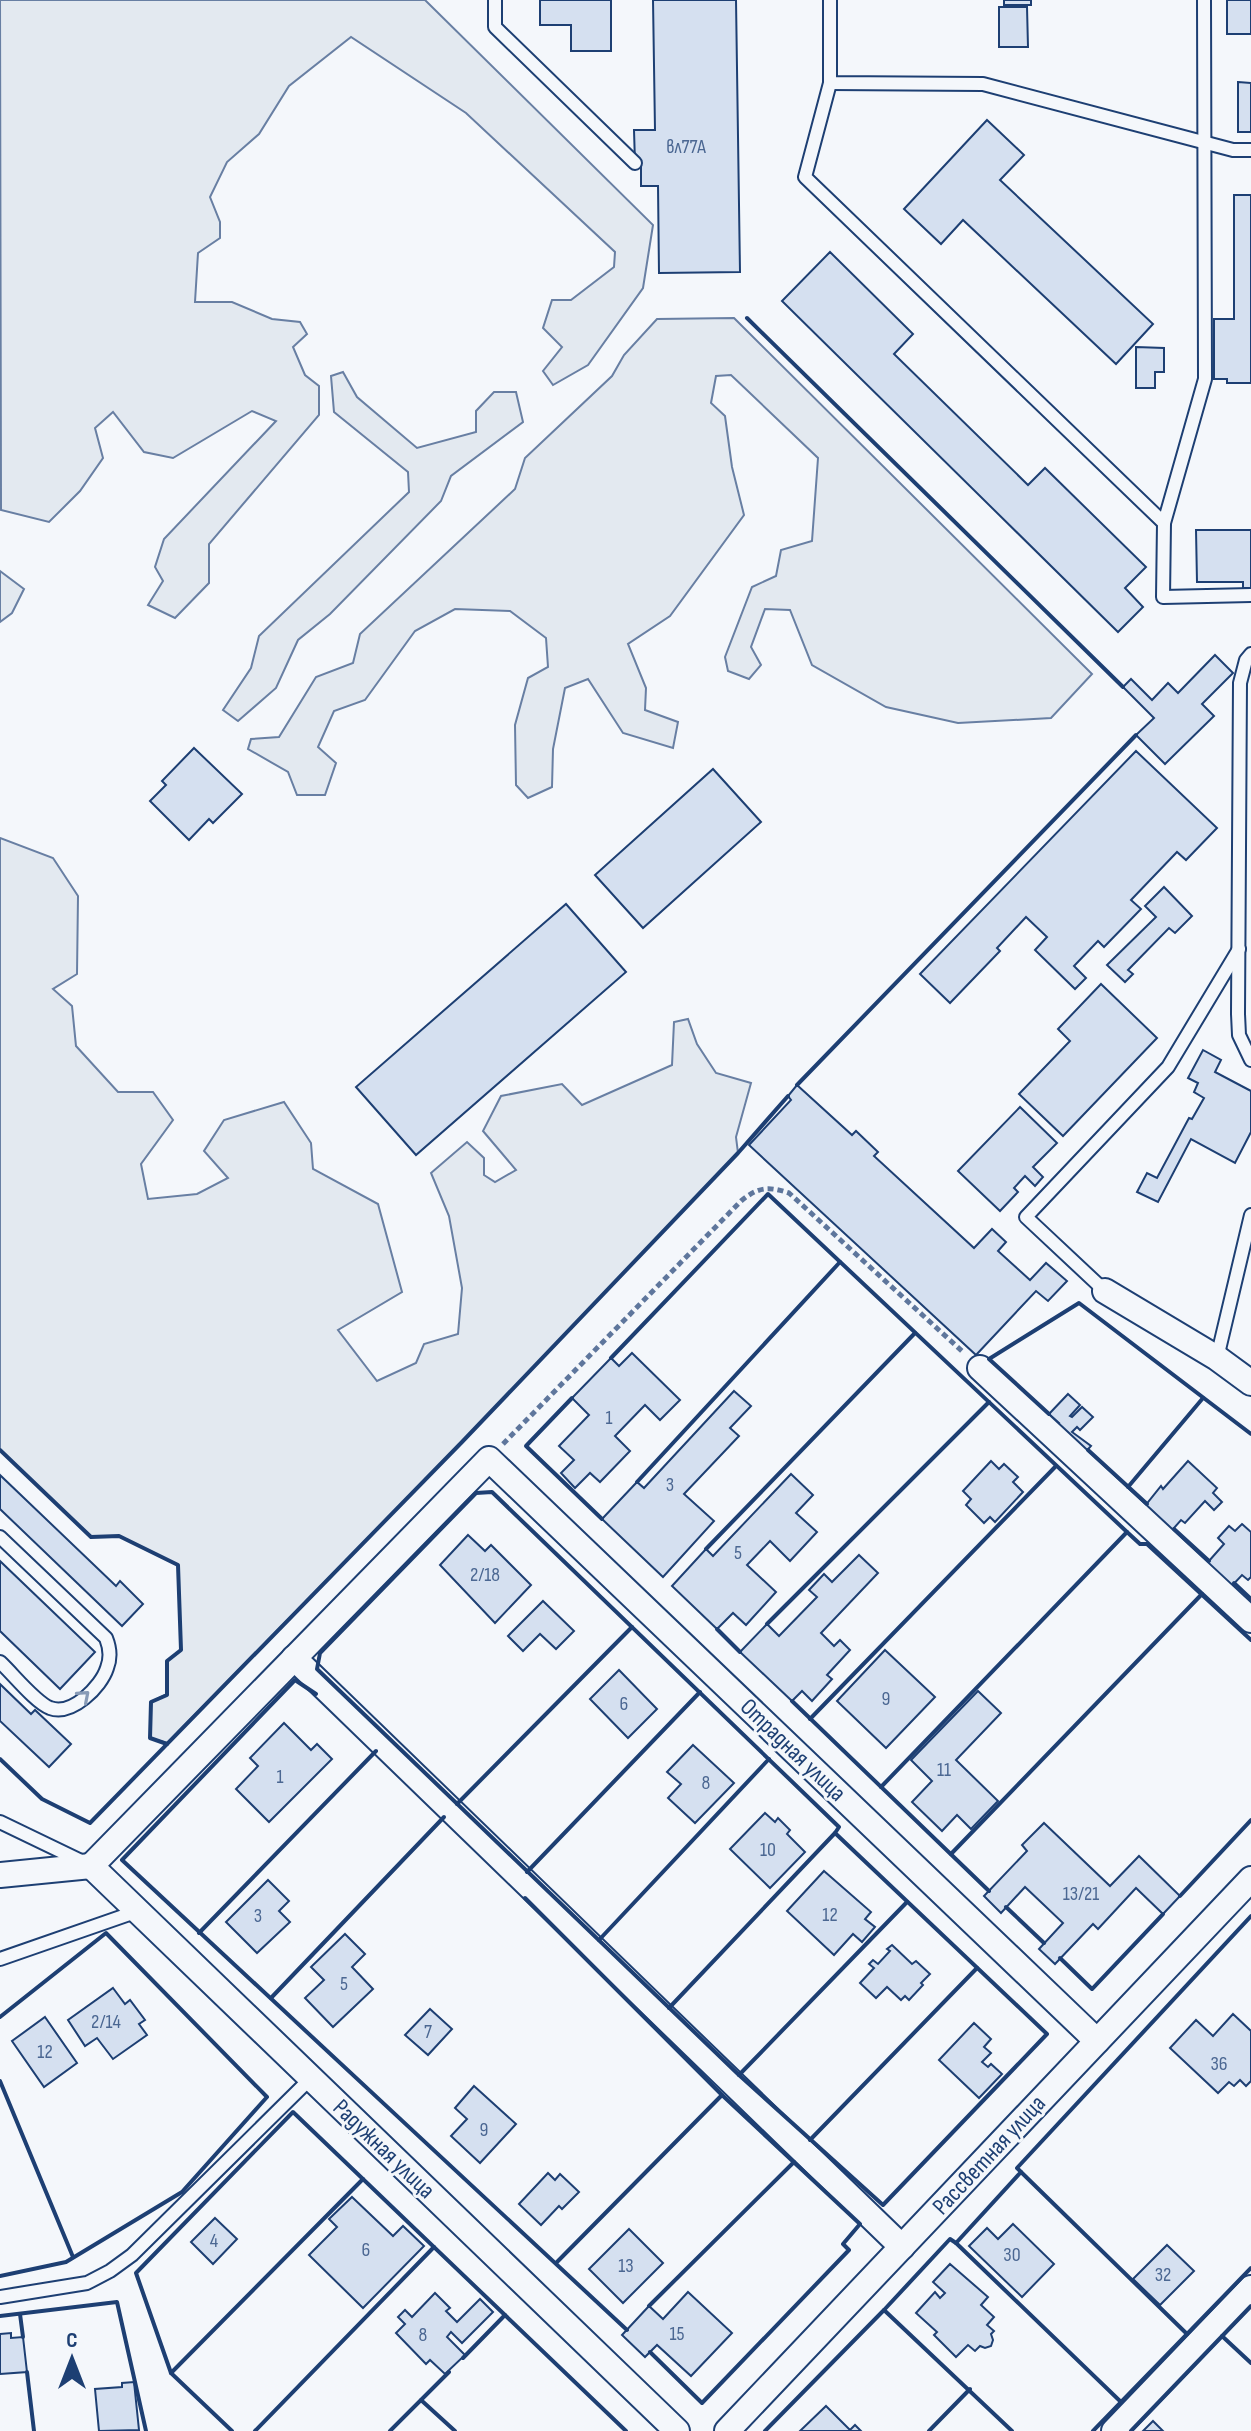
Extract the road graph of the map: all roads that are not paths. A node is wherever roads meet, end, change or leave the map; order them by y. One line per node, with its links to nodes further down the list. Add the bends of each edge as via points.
1 (495, 0): 7 (lane, via 495,27)
2 (830, 0): 4 (lane)
3 (1204, 0): 5 (lane)
4 (830, 83): 5 (lane, via 983,84); 8 (lane, via 805,177)
5 (1204, 142): 6 (lane); 8 (lane, via 1205,379)
6 (1251, 150)
7 (635, 163)
8 (1164, 523): 9 (lane, via 1163,597)
9 (1251, 595)
10 (1251, 654): 11 (lane, via 1240,683)
11 (1239, 949): 12 (lane, via 1239,1035); 14 (lane, via 1168,1067 1026,1217)
12 (1251, 1060)
13 (1251, 1215): 15 (lane)
14 (1105, 1291): 15 (street)
15 (1217, 1358): 17 (street)
16 (980, 1368): 19 (street)
17 (1251, 1383)
18 (0, 1537): 21 (lane, one-way to 18, via 42,1702 62,1709 80,1701 100,1681 110,1649 106,1638)
19 (1251, 1620)
20 (294, 1658): 23 (street); 28 (street, Отрадная улица, via 489,1459); 30 (street)
21 (0, 1662)
22 (0, 1822): 23 (lane)
23 (91, 1866): 24 (street); 26 (street, Радужная улица)
24 (0, 1875)
25 (1251, 1879): 28 (street, Рассветная улица)
26 (138, 1911): 27 (lane); 29 (street, Радужная улица)
27 (0, 1959)
28 (1097, 2041): 30 (street, Рассветная улица)
29 (311, 2078): 32 (lane, via 110,2271 87,2283); 33 (street, Радужная улица)
30 (902, 2247): 34 (street, Рассветная улица)
31 (1251, 2288): 35 (street)
32 (0, 2297)
33 (677, 2431)
34 (727, 2431)
35 (1114, 2431)

